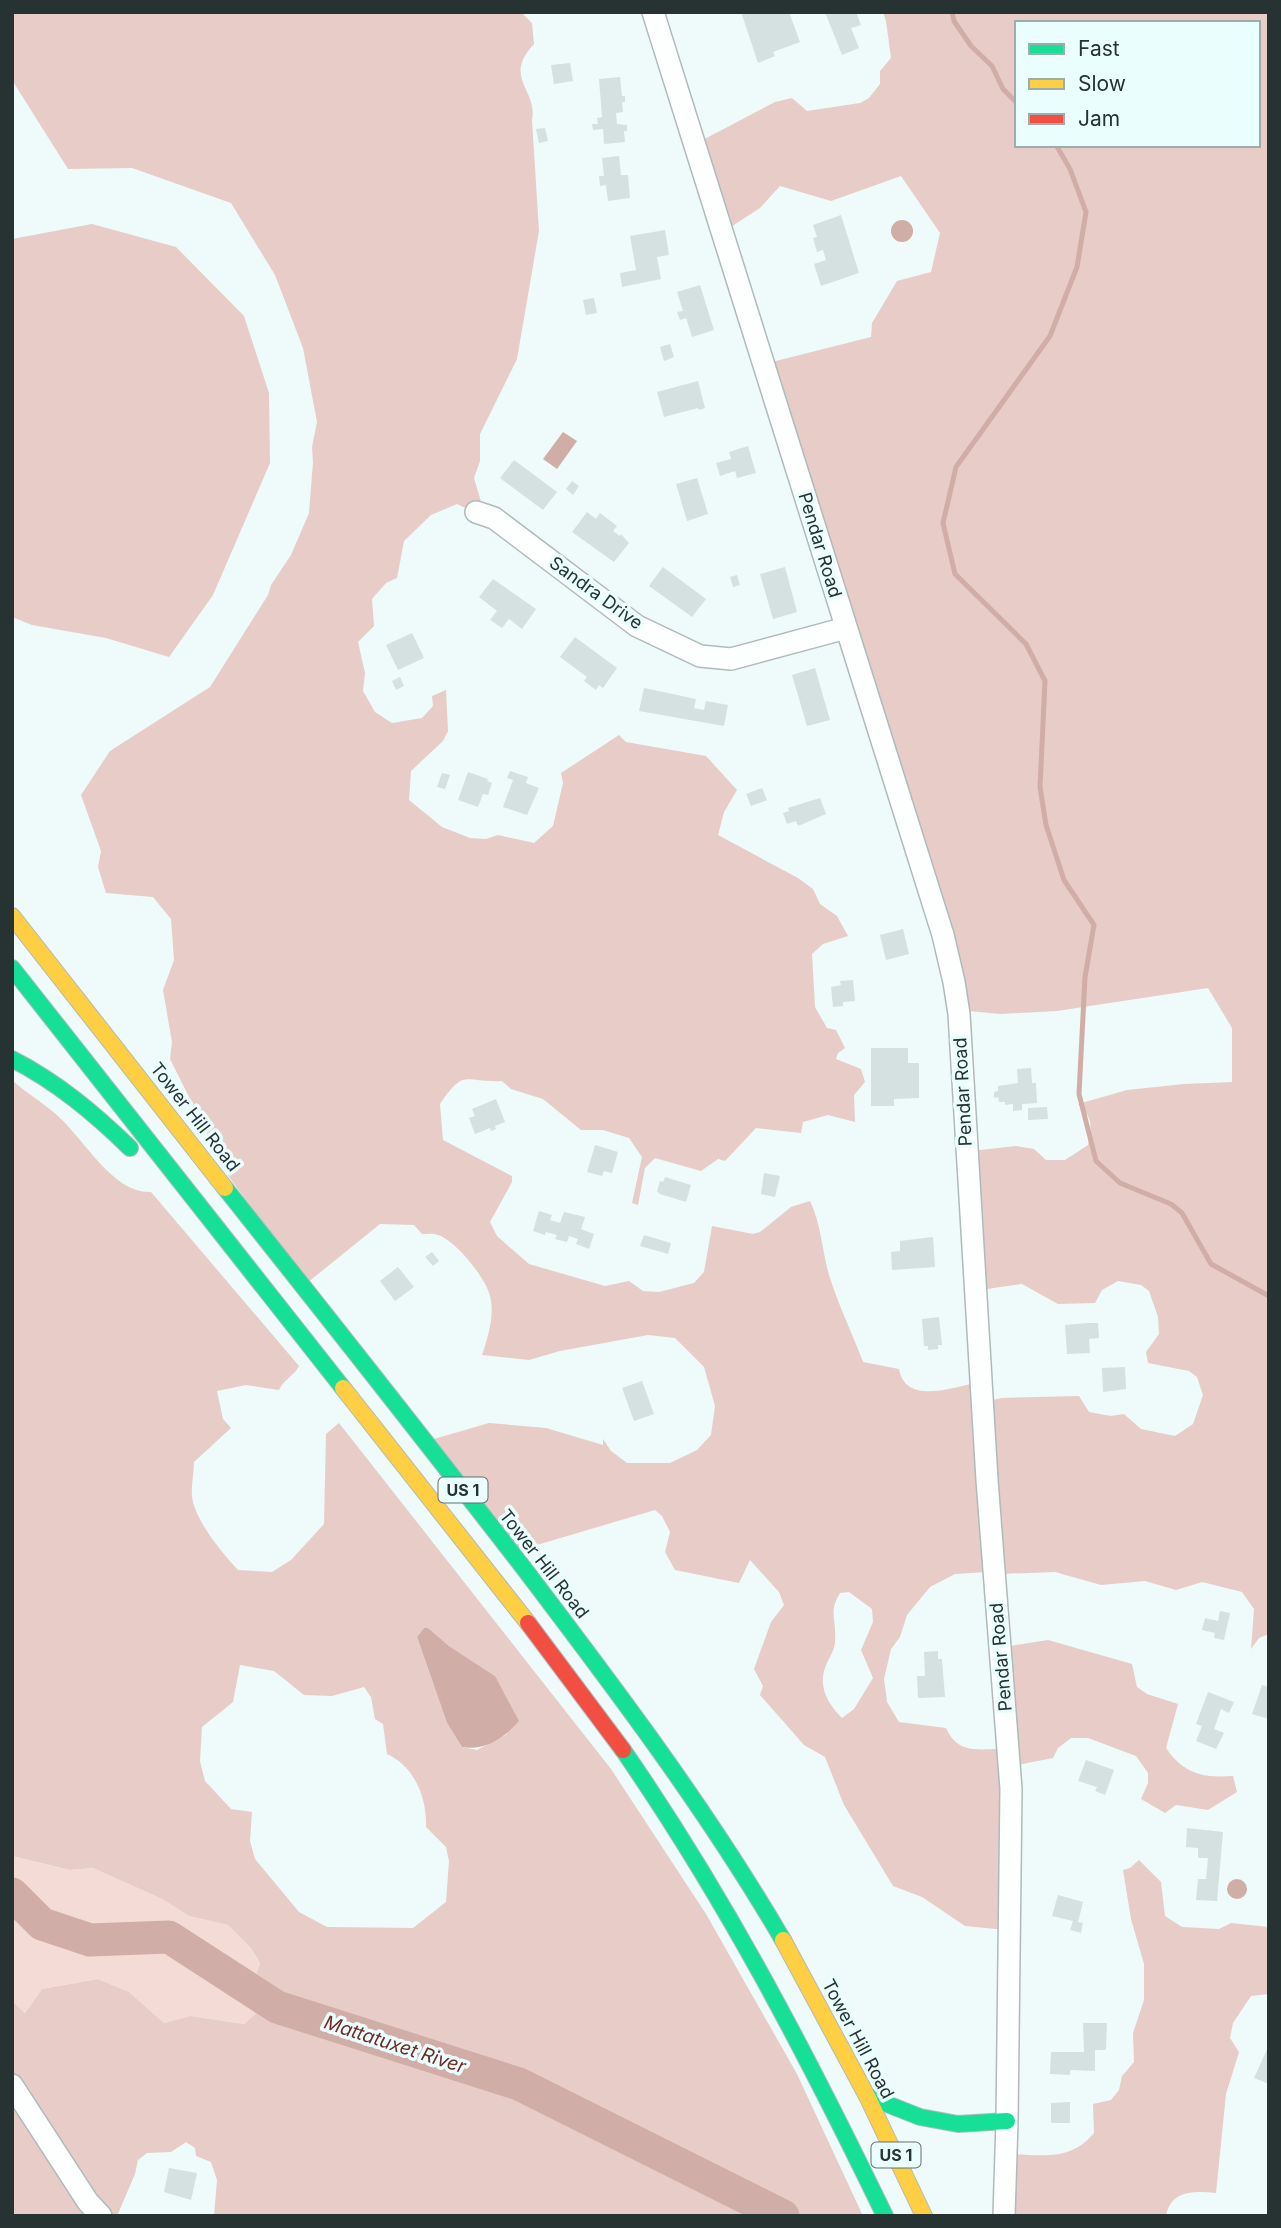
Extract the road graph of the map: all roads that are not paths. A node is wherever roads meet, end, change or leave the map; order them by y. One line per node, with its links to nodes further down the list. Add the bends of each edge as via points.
1 (653, 12): 3 (street, Pendar Road)
2 (475, 512): 3 (street, Sandra Drive, via 494,518 638,626 701,656 731,659)
3 (846, 628): 10 (street, Pendar Road, via 943,935 958,1014 1010,1788)
4 (12, 916): 9 (highway, Tower Hill Road / US 1, via 645,1728 753,1889)
5 (12, 968): 7 (highway, US 1)
6 (12, 1059): 7 (highway, via 62,1089 105,1124)
7 (263, 1287): 12 (highway, US 1, via 565,1672 653,1792 757,1963)
8 (12, 2085): 11 (street)
9 (867, 2095): 10 (highway, via 920,2117 946,2122); 13 (highway, Tower Hill Road / US 1)
10 (1007, 2121): 14 (street, Pendar Road)
11 (101, 2216)
12 (885, 2216)
13 (924, 2216)
14 (1004, 2216)

